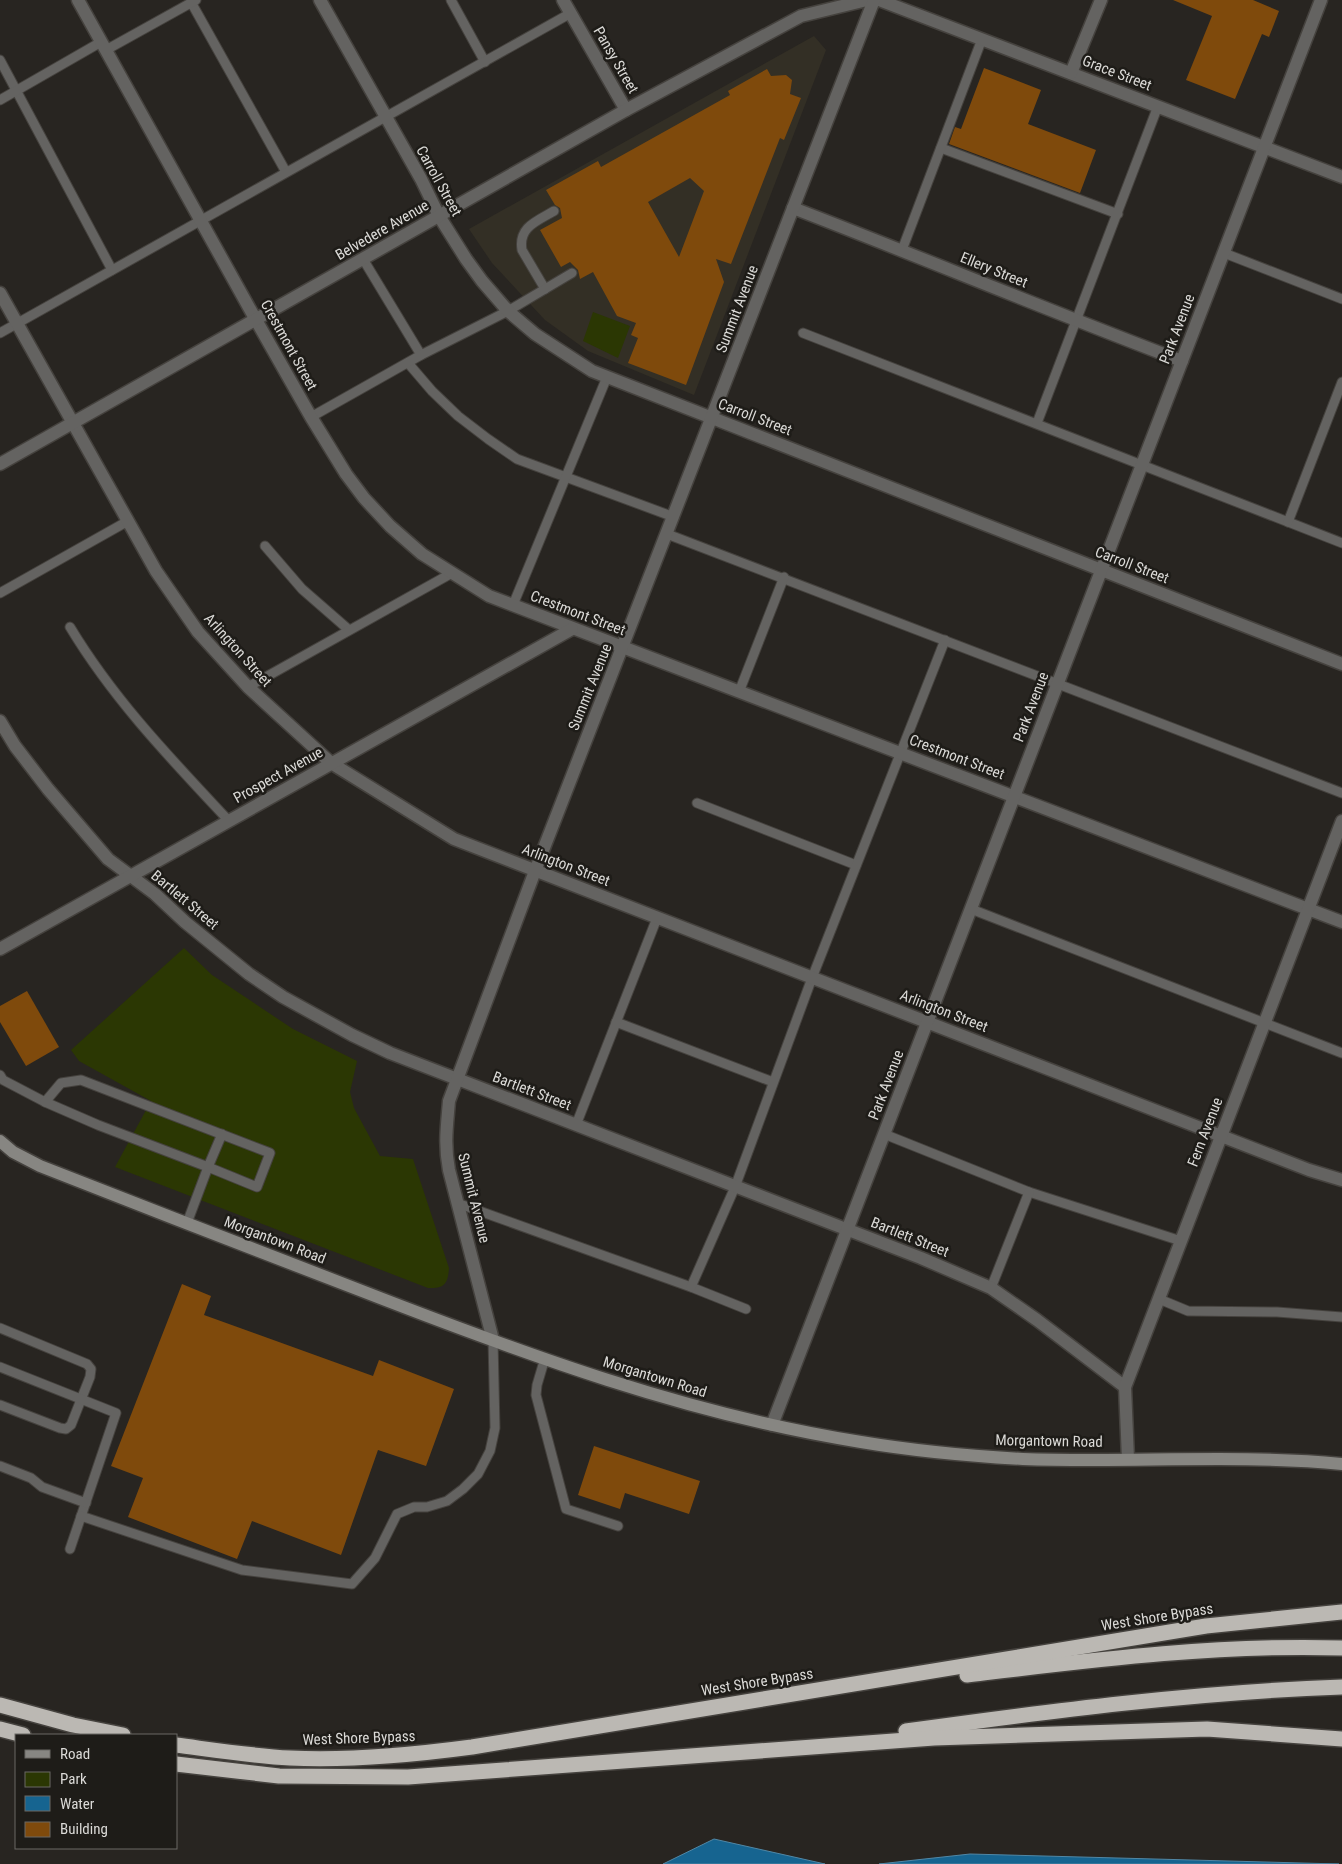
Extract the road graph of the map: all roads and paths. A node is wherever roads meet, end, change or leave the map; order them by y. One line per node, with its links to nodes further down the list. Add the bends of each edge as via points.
1 (78, 0): 13 (street, Crestmont Street)
2 (320, 0): 21 (street, Carroll Street)
3 (451, 0): 15 (lane)
4 (563, 0): 11 (street, Pansy Street)
5 (867, 0): 20 (street, Belvedere Avenue, via 801,16)
6 (874, 0): 26 (street, Summit Avenue)
7 (879, 0): 12 (street, Grace Street)
8 (1101, 0): 16 (street)
9 (1321, 0): 22 (street, Park Avenue)
10 (194, 1): 13 (lane); 24 (lane)
11 (571, 14): 15 (lane); 20 (street, Pansy Street)
12 (982, 39): 16 (street, Grace Street); 23 (lane)
13 (104, 46): 17 (lane); 30 (street, Crestmont Street)
14 (0, 60): 17 (lane)
15 (485, 62): 21 (lane)
16 (1071, 73): 19 (street, Grace Street)
17 (17, 90): 18 (lane); 34 (lane)
18 (0, 100)
19 (1158, 106): 22 (street, Grace Street); 28 (lane)
20 (626, 110): 29 (street, Belvedere Avenue)
21 (386, 118): 24 (lane); 29 (street, Carroll Street)
22 (1264, 147): 25 (street, Grace Street); 32 (street, Park Avenue)
23 (941, 148): 28 (lane); 31 (lane)
24 (286, 172): 30 (lane)
25 (1342, 177)
26 (793, 208): 31 (street, Ellery Street); 51 (street, Summit Avenue)
27 (554, 212): 36 (lane, via 528,226 521,242 522,250)
28 (1118, 214): 41 (lane)
29 (439, 216): 33 (street, Belvedere Avenue); 39 (street, Carroll Street, via 471,266)
30 (201, 220): 34 (lane); 40 (street, Crestmont Street)
31 (902, 250): 41 (street, Ellery Street)
32 (1224, 253): 38 (lane); 46 (street, Park Avenue)
33 (364, 259): 40 (street, Belvedere Avenue); 45 (lane)
34 (112, 270): 42 (lane)
35 (572, 273): 36 (lane)
36 (545, 289): 39 (lane)
37 (0, 293): 42 (street, Arlington Street)
38 (1342, 299)
39 (508, 310): 45 (lane); 48 (street, Carroll Street, via 550,345)
40 (256, 320): 50 (street, Crestmont Street); 52 (street, Belvedere Avenue)
41 (1075, 321): 46 (street, Ellery Street); 53 (lane)
42 (17, 323): 43 (lane); 52 (street, Arlington Street)
43 (0, 333)
44 (803, 333): 53 (lane)
45 (421, 355): 47 (lane)
46 (1182, 361): 55 (street, Park Avenue)
47 (408, 363): 50 (lane); 56 (lane, via 458,416 488,439 517,458)
48 (607, 377): 51 (street, Carroll Street); 56 (lane)
49 (1342, 382): 59 (lane)
50 (311, 417): 64 (street, Crestmont Street, via 364,498 422,554)
51 (712, 418): 57 (street, Summit Avenue); 63 (street, Carroll Street)
52 (72, 423): 54 (street, Belvedere Avenue); 58 (street, Arlington Street)
53 (1037, 423): 55 (lane)
54 (0, 464)
55 (1142, 465): 59 (lane); 63 (street, Park Avenue)
56 (565, 477): 57 (lane); 67 (lane)
57 (674, 517): 60 (street, Summit Avenue)
58 (128, 521): 66 (lane); 75 (street, Arlington Street, via 198,632)
59 (1288, 522): 61 (lane)
60 (667, 534): 65 (lane); 72 (street, Summit Avenue)
61 (1342, 543)
62 (265, 546): 70 (lane, via 302,589)
63 (1101, 571): 73 (street, Carroll Street); 74 (street, Park Avenue)
64 (452, 573): 67 (street, Crestmont Street, via 489,596); 70 (lane)
65 (784, 577): 71 (lane); 76 (lane)
66 (0, 593)
67 (513, 605): 69 (street, Crestmont Street)
68 (70, 628): 83 (lane, via 123,704)
69 (572, 629): 72 (street, Crestmont Street); 79 (street, Prospect Avenue)
70 (349, 630): 75 (lane)
71 (945, 640): 74 (lane); 78 (lane)
72 (623, 648): 76 (street, Crestmont Street); 86 (street, Summit Avenue)
73 (1342, 664)
74 (1058, 684): 80 (lane); 81 (street, Park Avenue)
75 (248, 687): 79 (street, Arlington Street)
76 (739, 692): 78 (street, Crestmont Street)
77 (0, 721): 87 (street, Bartlett Street, via 48,789 108,859)
78 (899, 753): 81 (street, Crestmont Street); 85 (lane)
79 (331, 763): 83 (street, Prospect Avenue); 86 (street, Arlington Street, via 454,839)
80 (1342, 793)
81 (1014, 797): 88 (street, Crestmont Street); 89 (street, Park Avenue)
82 (696, 803): 85 (lane)
83 (228, 821): 87 (street, Prospect Avenue)
84 (1342, 821): 88 (street, Fern Avenue)
85 (856, 865): 93 (lane)
86 (535, 871): 90 (street, Arlington Street); 99 (street, Summit Avenue)
87 (131, 876): 92 (street, Prospect Avenue); 99 (street, Bartlett Street, via 242,969 283,997 390,1054 440,1071)
88 (1308, 909): 91 (street, Crestmont Street); 96 (street, Fern Avenue)
89 (971, 910): 95 (street, Park Avenue); 96 (lane)
90 (657, 918): 93 (street, Arlington Street); 94 (lane)
91 (1342, 922)
92 (0, 949)
93 (812, 978): 95 (street, Arlington Street); 100 (lane)
94 (616, 1022): 100 (lane); 102 (lane)
95 (927, 1022): 104 (street, Park Avenue); 105 (street, Arlington Street)
96 (1264, 1023): 97 (lane); 105 (street, Fern Avenue)
97 (1342, 1053)
98 (0, 1075): 101 (lane, via 2,1080)
99 (456, 1080): 102 (street, Bartlett Street); 111 (street, Summit Avenue, via 449,1101 445,1150)
100 (773, 1082): 109 (lane)
101 (45, 1102): 103 (lane, via 61,1083 81,1080); 107 (lane)
102 (576, 1125): 109 (street, Bartlett Street)
103 (222, 1134): 107 (lane); 107 (lane, via 270,1153 257,1187)
104 (884, 1134): 110 (lane); 113 (street, Park Avenue)
105 (1221, 1136): 108 (street, Arlington Street); 114 (street, Fern Avenue)
106 (1, 1143): 112 (main road, Morgantown Road, via 40,1166)
107 (208, 1167): 112 (lane)
108 (1342, 1180)
109 (735, 1187): 113 (street, Bartlett Street); 115 (lane)
110 (1029, 1192): 114 (lane); 116 (lane)
111 (457, 1203): 115 (lane); 121 (street, Summit Avenue)
112 (187, 1223): 121 (main road, Morgantown Road)
113 (848, 1229): 116 (street, Bartlett Street); 127 (street, Park Avenue)
114 (1181, 1241): 117 (street, Fern Avenue)
115 (691, 1287): 118 (lane)
116 (991, 1288): 124 (street, Bartlett Street)
117 (1159, 1299): 119 (lane, via 1188,1311 1278,1312); 124 (street, Fern Avenue)
118 (746, 1309)
119 (1342, 1318)
120 (0, 1328): 125 (lane, via 87,1364 91,1369 90,1377)
121 (494, 1340): 122 (main road, Morgantown Road); 132 (lane, via 495,1428 490,1451 478,1474 448,1501 414,1507 397,1514 375,1558 352,1584 242,1570)
122 (545, 1358): 127 (main road, Morgantown Road, via 656,1396); 133 (lane, via 536,1395 566,1509)
123 (0, 1367): 125 (lane)
124 (1125, 1387): 128 (street, Fern Avenue)
125 (81, 1400): 126 (lane, via 71,1425 66,1428); 131 (lane, via 116,1413)
126 (0, 1405)
127 (772, 1425): 128 (main road, Morgantown Road, via 916,1450 1023,1458)
128 (1128, 1459): 129 (main road, Morgantown Road, via 1247,1459)
129 (1342, 1464)
130 (0, 1466): 131 (lane, via 31,1478 42,1487)
131 (86, 1503): 132 (lane)
132 (81, 1516): 134 (lane)
133 (618, 1526)
134 (70, 1549)
135 (1342, 1612): 138 (highway, West Shore Bypass, via 1206,1626)
136 (1342, 1648): 138 (highway, via 1240,1649 1148,1655)
137 (1342, 1687): 145 (highway, via 1216,1694 1008,1717)
138 (776, 1696): 144 (highway, West Shore Bypass, via 472,1747 376,1757 290,1758)
139 (0, 1705): 142 (highway)
140 (0, 1729): 141 (highway)
141 (18, 1734)
142 (119, 1734)
143 (1342, 1739): 145 (highway, via 1207,1729 934,1738)
144 (178, 1745)
145 (765, 1750): 146 (highway, via 408,1777 278,1776)
146 (178, 1764)

